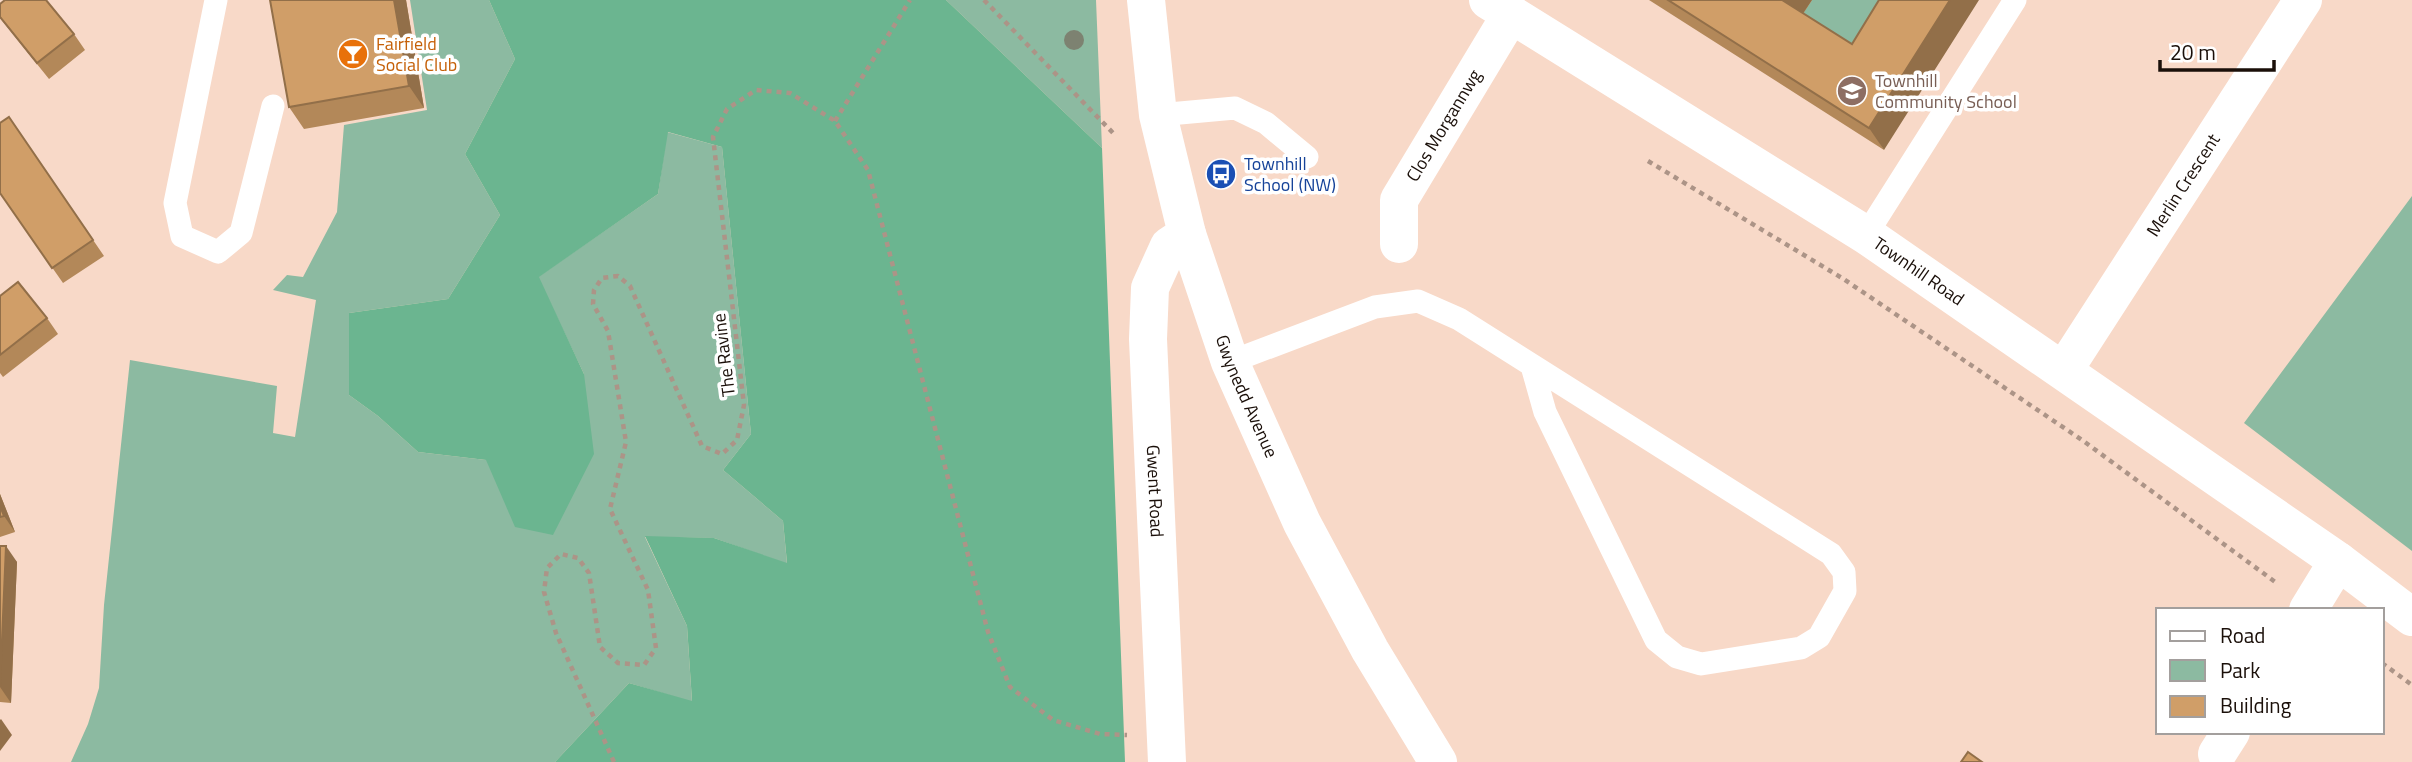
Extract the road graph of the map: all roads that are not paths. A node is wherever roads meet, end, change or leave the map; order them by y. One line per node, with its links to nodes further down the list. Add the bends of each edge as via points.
1 (216, 0): 6 (lane, via 175,203 182,236 218,252 241,233)
2 (1146, 0): 7 (street, Gwynedd Avenue)
3 (2015, 0): 10 (lane)
4 (2304, 0): 14 (street, Merlin Crescent)
5 (1499, 7): 10 (street, Townhill Road); 11 (street, Clos Morgannwg, via 1399,200)
6 (273, 106)
7 (1158, 115): 8 (lane, via 1235,108 1266,122); 9 (street, Gwynedd Avenue)
8 (1307, 157)
9 (1188, 234): 12 (street, Gwynedd Avenue); 18 (street, Gwent Road, via 1169,246 1150,288 1148,339)
10 (1866, 235): 14 (street, Townhill Road)
11 (1399, 244)
12 (1230, 362): 13 (lane, via 1375,307 1418,301 1459,319); 19 (street, Gwynedd Avenue, via 1302,523 1370,650)
13 (1532, 366): 13 (lane, via 1545,412 1656,640 1677,657 1701,664 1801,648 1819,637 1845,592 1844,572 1831,554)
14 (2064, 370): 15 (street, Townhill Road)
15 (2338, 561): 16 (street); 17 (street, Townhill Road)
16 (2309, 608)
17 (2412, 617)
18 (1166, 749)
19 (1438, 762)

